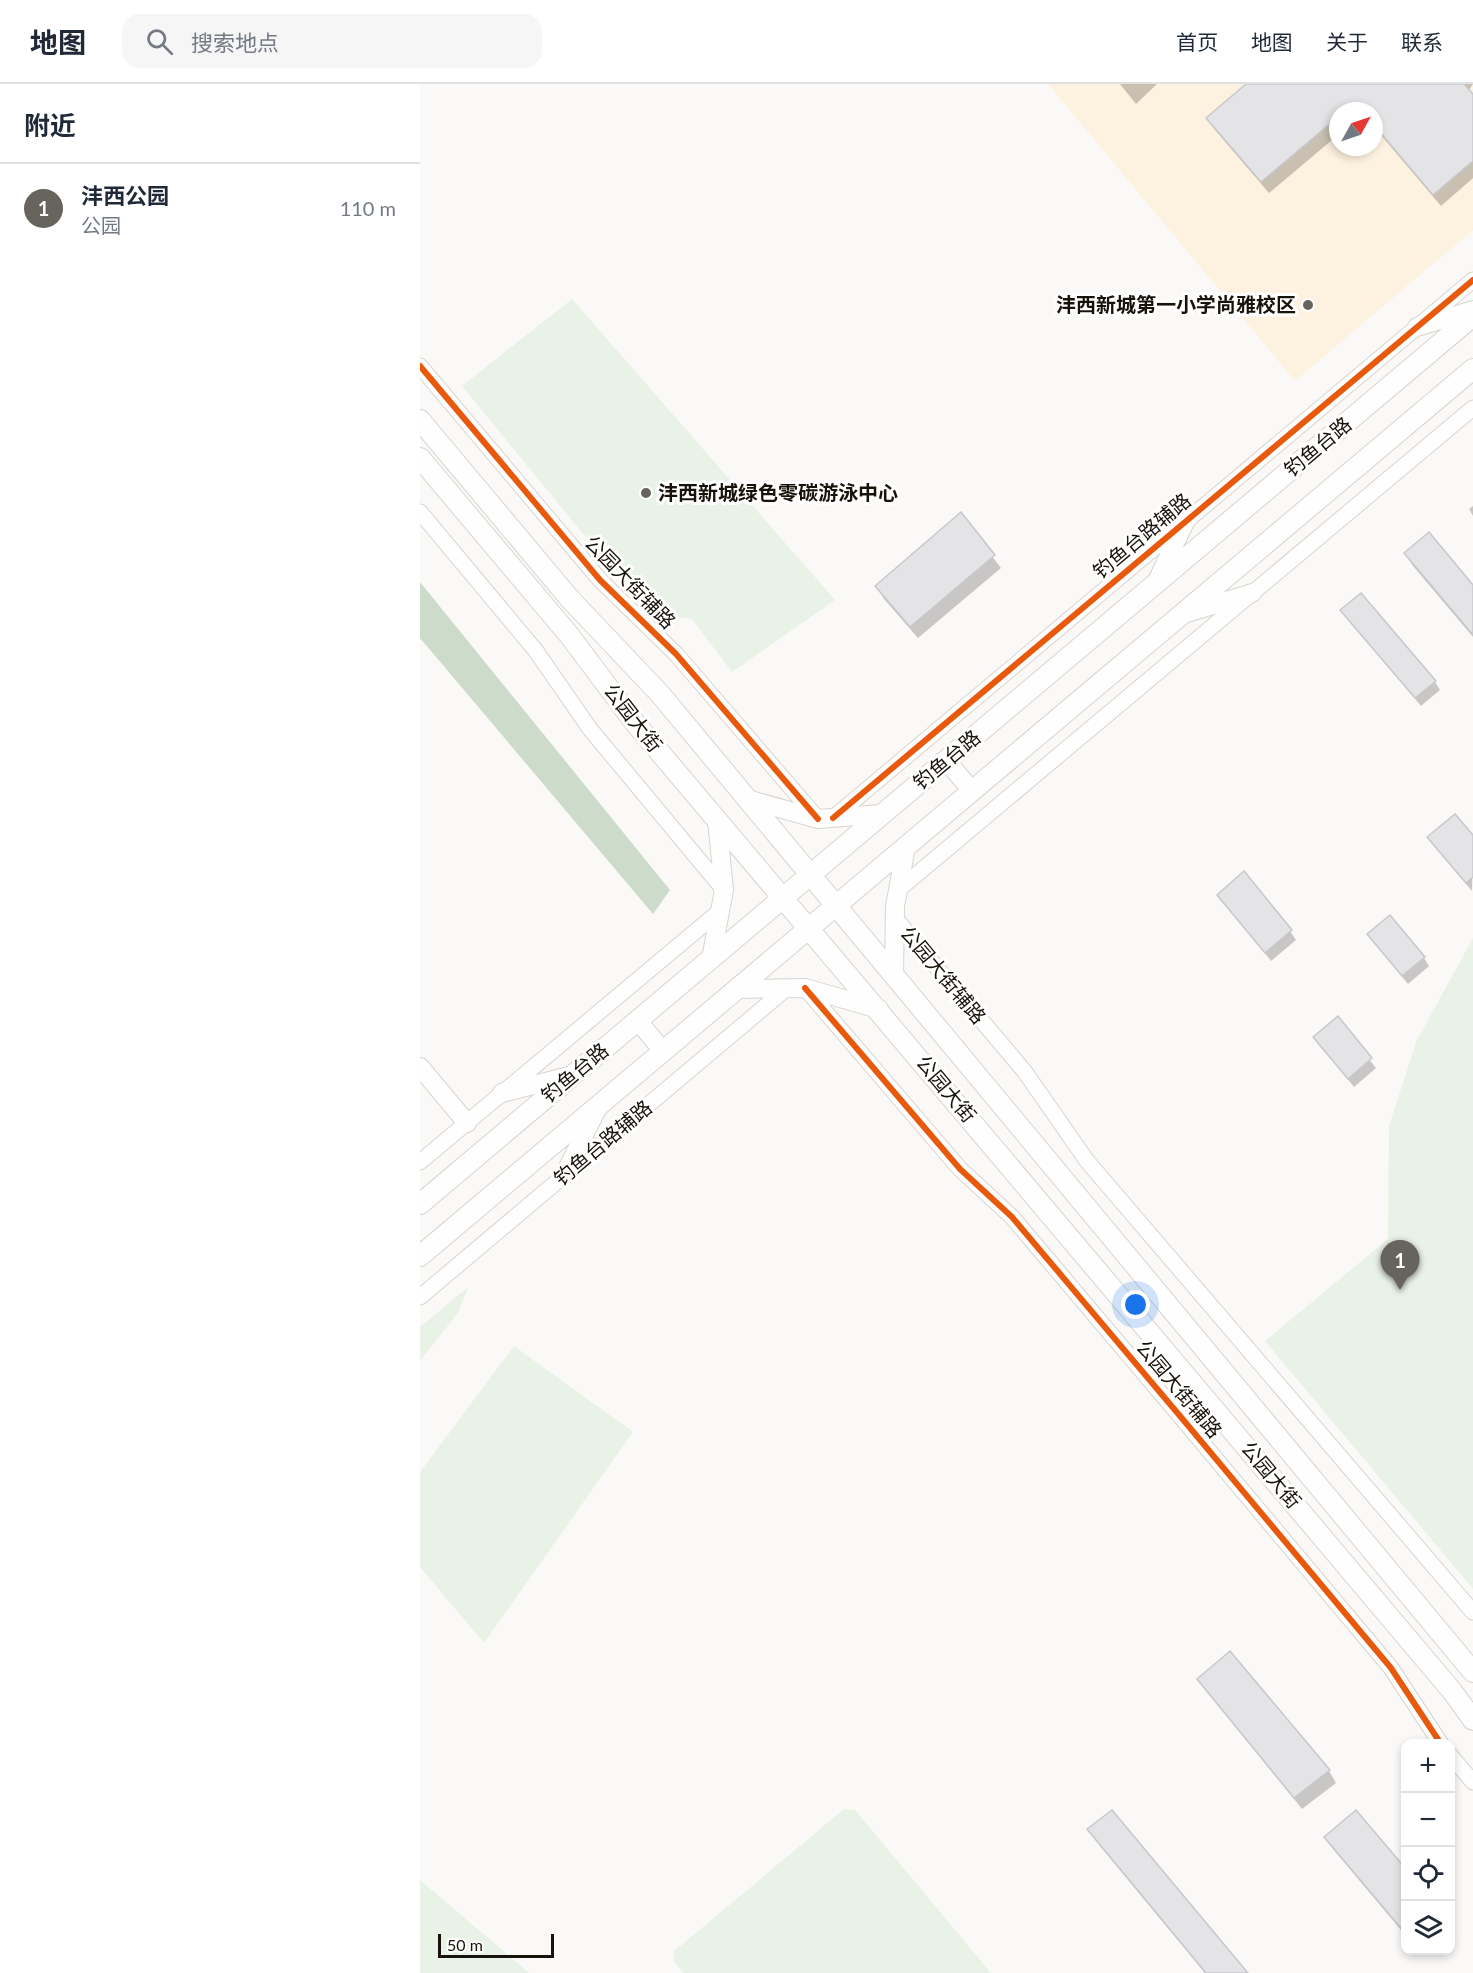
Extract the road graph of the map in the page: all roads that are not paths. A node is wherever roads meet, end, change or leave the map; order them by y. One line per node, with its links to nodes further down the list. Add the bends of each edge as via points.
1 (1473, 280): 4 (street, 钓鱼台路辅路)
2 (1473, 310): 4 (street)
3 (1473, 316): 12 (main road, 钓鱼台路)
4 (1417, 327): 11 (street, 钓鱼台路辅路)
5 (420, 366): 19 (street, 公园大街辅路, via 600,580 676,654)
6 (1473, 369): 14 (main road, 钓鱼台路)
7 (1473, 408): 13 (street)
8 (420, 420): 17 (main road, 公园大街, via 570,600 660,694)
9 (420, 458): 20 (main road, 公园大街)
10 (420, 512): 23 (street, via 536,651 590,729)
11 (1186, 520): 12 (street); 19 (street, 钓鱼台路辅路)
12 (1156, 583): 15 (main road, 钓鱼台路)
13 (1252, 593): 14 (street); 24 (street)
14 (1182, 614): 16 (main road, 钓鱼台路)
15 (946, 760): 16 (street); 18 (main road, 钓鱼台路)
16 (972, 791): 21 (main road, 钓鱼台路)
17 (747, 799): 19 (street); 22 (main road, 公园大街)
18 (882, 814): 19 (street); 22 (main road, 钓鱼台路)
19 (825, 818)
20 (717, 820): 23 (street); 25 (main road, 公园大街)
21 (906, 847): 24 (street); 26 (main road, 钓鱼台路)
22 (811, 874): 25 (main road, 钓鱼台路); 26 (main road, 公园大街)
23 (724, 890): 27 (street)
24 (898, 891): 28 (street)
25 (783, 898): 29 (main road, 公园大街); 30 (main road, 钓鱼台路)
26 (836, 906): 29 (main road, 钓鱼台路); 31 (main road, 公园大街)
27 (721, 910): 30 (street); 39 (street)
28 (895, 918): 31 (street); 47 (street, 公园大街辅路, via 1025,1072 1087,1161)
29 (810, 928): 33 (main road, 钓鱼台路); 34 (main road, 公园大街)
30 (711, 959): 35 (main road, 钓鱼台路)
31 (894, 976): 48 (main road, 公园大街)
32 (796, 988): 33 (street); 34 (street); 43 (street, 钓鱼台路辅路); 50 (street, 公园大街辅路, via 960,1169 1012,1217 1391,1668)
33 (738, 989): 36 (main road, 钓鱼台路)
34 (879, 1009): 49 (main road, 公园大街, via 1437,1672)
35 (638, 1021): 36 (street); 38 (main road, 钓鱼台路)
36 (663, 1051): 40 (main road, 钓鱼台路)
37 (420, 1067): 41 (street)
38 (573, 1075): 39 (street); 44 (main road, 钓鱼台路)
39 (502, 1093): 41 (street)
40 (598, 1106): 43 (street); 45 (main road, 钓鱼台路)
41 (467, 1123): 42 (street)
42 (420, 1162)
43 (564, 1175): 46 (street, 钓鱼台路辅路)
44 (420, 1204)
45 (420, 1256)
46 (420, 1297)
47 (1473, 1612)
48 (1473, 1672)
49 (1473, 1720)
50 (1439, 1739)
51 (1455, 1761): 52 (street)
52 (1473, 1782)

